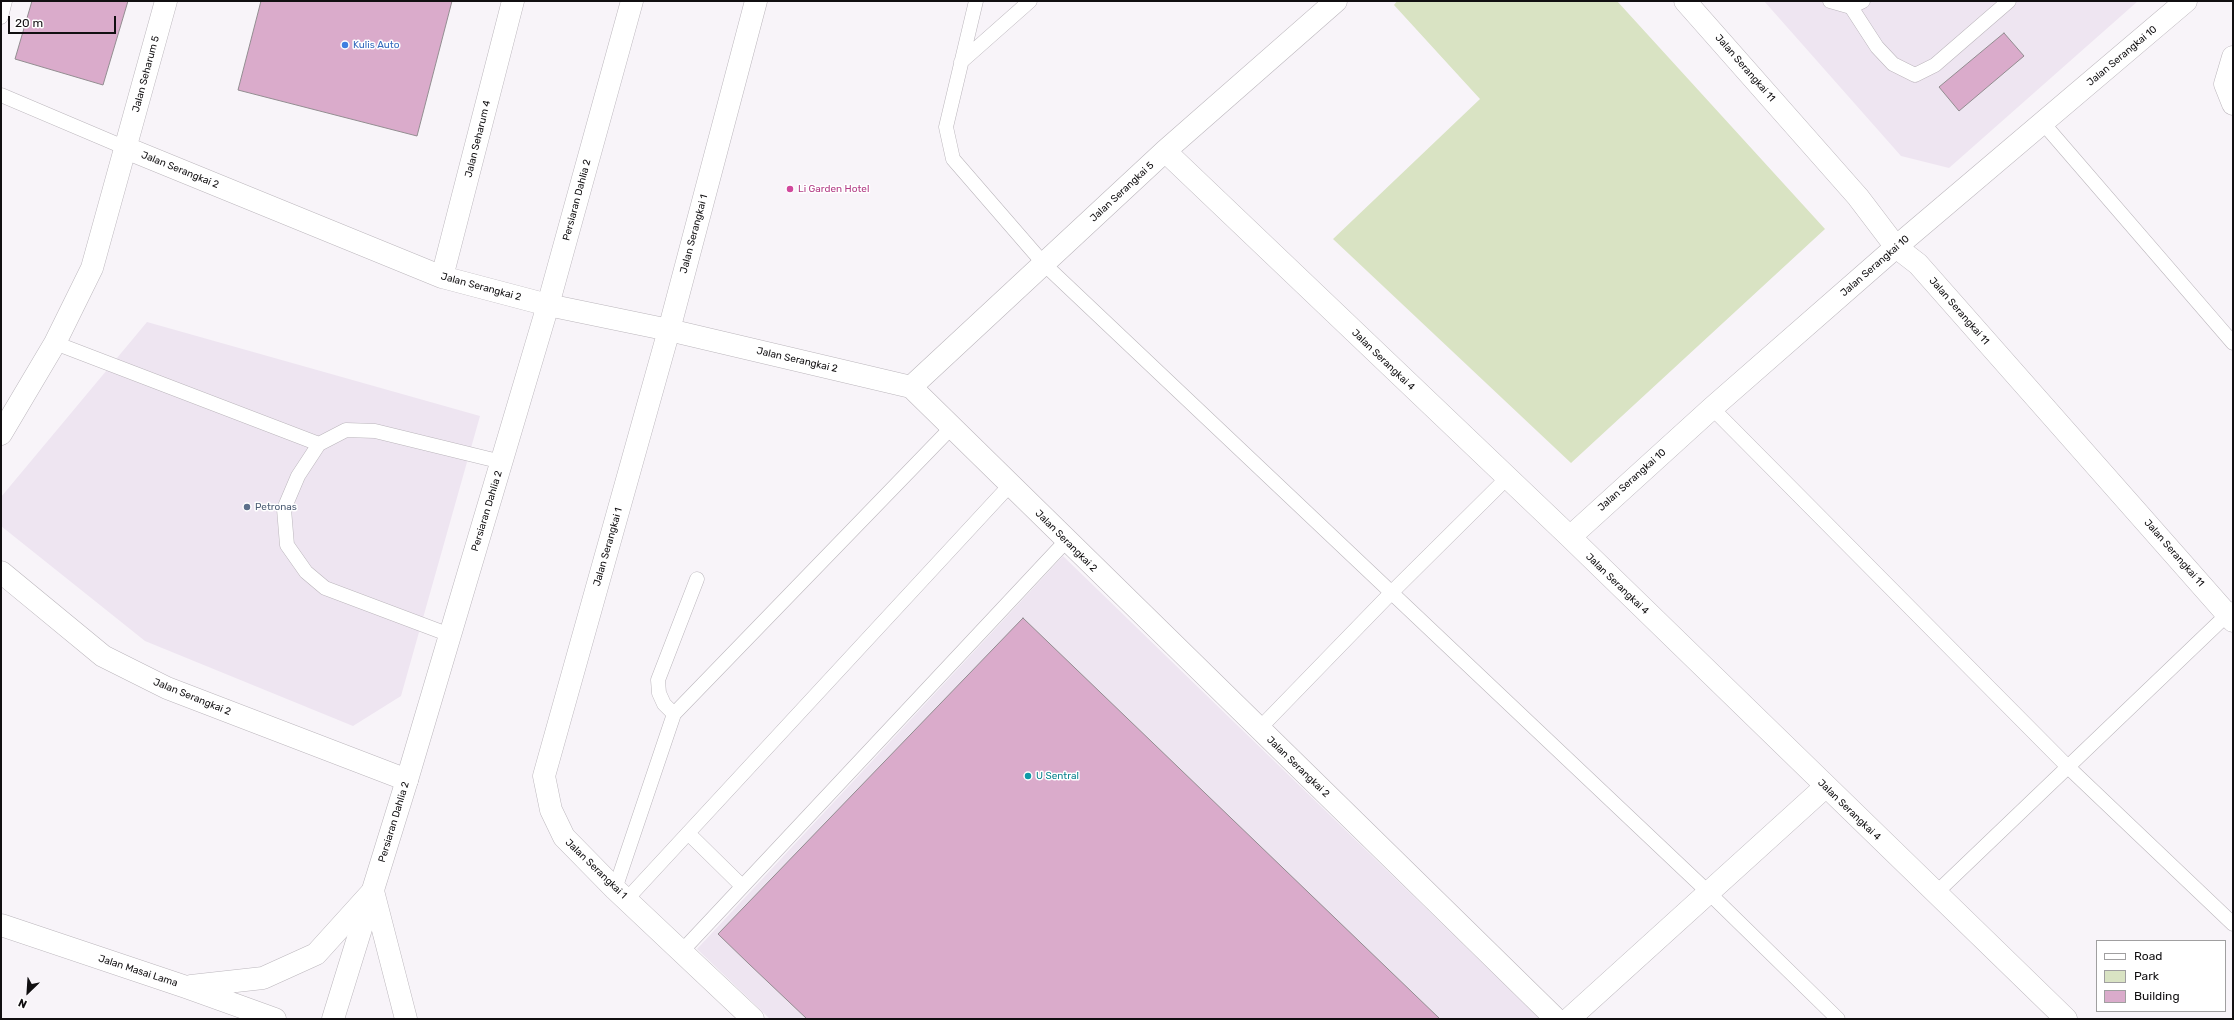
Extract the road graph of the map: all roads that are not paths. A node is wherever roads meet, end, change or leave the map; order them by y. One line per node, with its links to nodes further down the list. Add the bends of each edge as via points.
1 (5, 1): 14 (lane)
2 (166, 1): 20 (street, Jalan Seharum 5)
3 (513, 1): 24 (street, Jalan Seharum 4)
4 (632, 1): 25 (street, Persiaran Dahlia 2)
5 (756, 1): 26 (street, Jalan Serangkai 1)
6 (976, 1): 16 (lane)
7 (1030, 1): 16 (lane)
8 (1336, 1): 21 (street, Jalan Serangkai 5)
9 (1686, 1): 22 (street, Jalan Serangkai 11, via 1858,197)
10 (1830, 1): 13 (lane)
11 (2009, 1): 13 (lane, via 1935,65 1915,75 1893,64 1877,47)
12 (2186, 1): 19 (street, Jalan Serangkai 10)
13 (1857, 4)
14 (1, 16)
15 (2233, 57): 18 (street, via 2225,84)
16 (961, 62): 23 (lane, via 946,127 953,159)
17 (1, 95): 20 (lane)
18 (2233, 104)
19 (2043, 123): 22 (street, Jalan Serangkai 10); 28 (lane)
20 (126, 148): 24 (street, Jalan Serangkai 2); 27 (street, via 92,268)
21 (1165, 151): 23 (street, Jalan Serangkai 5); 35 (street, Jalan Serangkai 4)
22 (1896, 247): 30 (street, Jalan Serangkai 10); 42 (street, Jalan Serangkai 11, via 1918,264)
23 (1044, 264): 29 (street, Jalan Serangkai 5); 41 (lane)
24 (442, 277): 25 (street, Jalan Serangkai 2)
25 (548, 305): 26 (street, Jalan Serangkai 2); 34 (street, Persiaran Dahlia 2)
26 (669, 330): 29 (street, Jalan Serangkai 2); 54 (street, Jalan Serangkai 1, via 544,776 551,810 564,837)
27 (55, 343): 32 (street); 33 (lane)
28 (2233, 343)
29 (911, 387): 31 (street, Jalan Serangkai 2)
30 (1712, 408): 37 (street, Jalan Serangkai 10); 46 (lane)
31 (952, 427): 36 (street, Jalan Serangkai 2); 44 (lane)
32 (1, 434)
33 (319, 444): 34 (lane, via 346,430 375,431); 43 (lane, via 298,476 284,509 287,545 306,572 325,588)
34 (502, 462): 43 (street, Persiaran Dahlia 2)
35 (1507, 478): 37 (street, Jalan Serangkai 4); 41 (lane)
36 (1010, 485): 38 (street, Jalan Serangkai 2); 49 (lane)
37 (1570, 537): 48 (street, Jalan Serangkai 4)
38 (1066, 541): 45 (street, Jalan Serangkai 2); 50 (lane)
39 (1, 572): 47 (street, Jalan Serangkai 2, via 103,656 167,688)
40 (697, 579): 44 (lane, via 658,680 659,693 664,704)
41 (1390, 593): 45 (lane); 52 (lane)
42 (2231, 615): 46 (lane)
43 (450, 635): 47 (street, Persiaran Dahlia 2)
44 (674, 714): 54 (lane)
45 (1259, 729): 63 (street, Jalan Serangkai 2)
46 (2067, 766): 53 (lane); 55 (lane)
47 (407, 780): 51 (street, Persiaran Dahlia 2)
48 (1826, 786): 52 (street); 53 (street, Jalan Serangkai 4)
49 (688, 833): 50 (lane); 54 (lane)
50 (742, 886): 57 (lane)
51 (373, 891): 58 (street, via 316,954 263,978); 60 (street, Persiaran Dahlia 2); 61 (street)
52 (1708, 892): 64 (street); 65 (lane)
53 (1936, 893): 66 (street, Jalan Serangkai 4)
54 (621, 894): 57 (street, Jalan Serangkai 1)
55 (2233, 924)
56 (1, 925): 58 (street, Jalan Masai Lama)
57 (682, 951): 62 (street, Jalan Serangkai 1)
58 (186, 987): 59 (street, Jalan Masai Lama)
59 (275, 1019)
60 (333, 1019)
61 (406, 1019)
62 (753, 1019)
63 (1556, 1019)
64 (1569, 1019)
65 (1838, 1019)
66 (2066, 1019)

